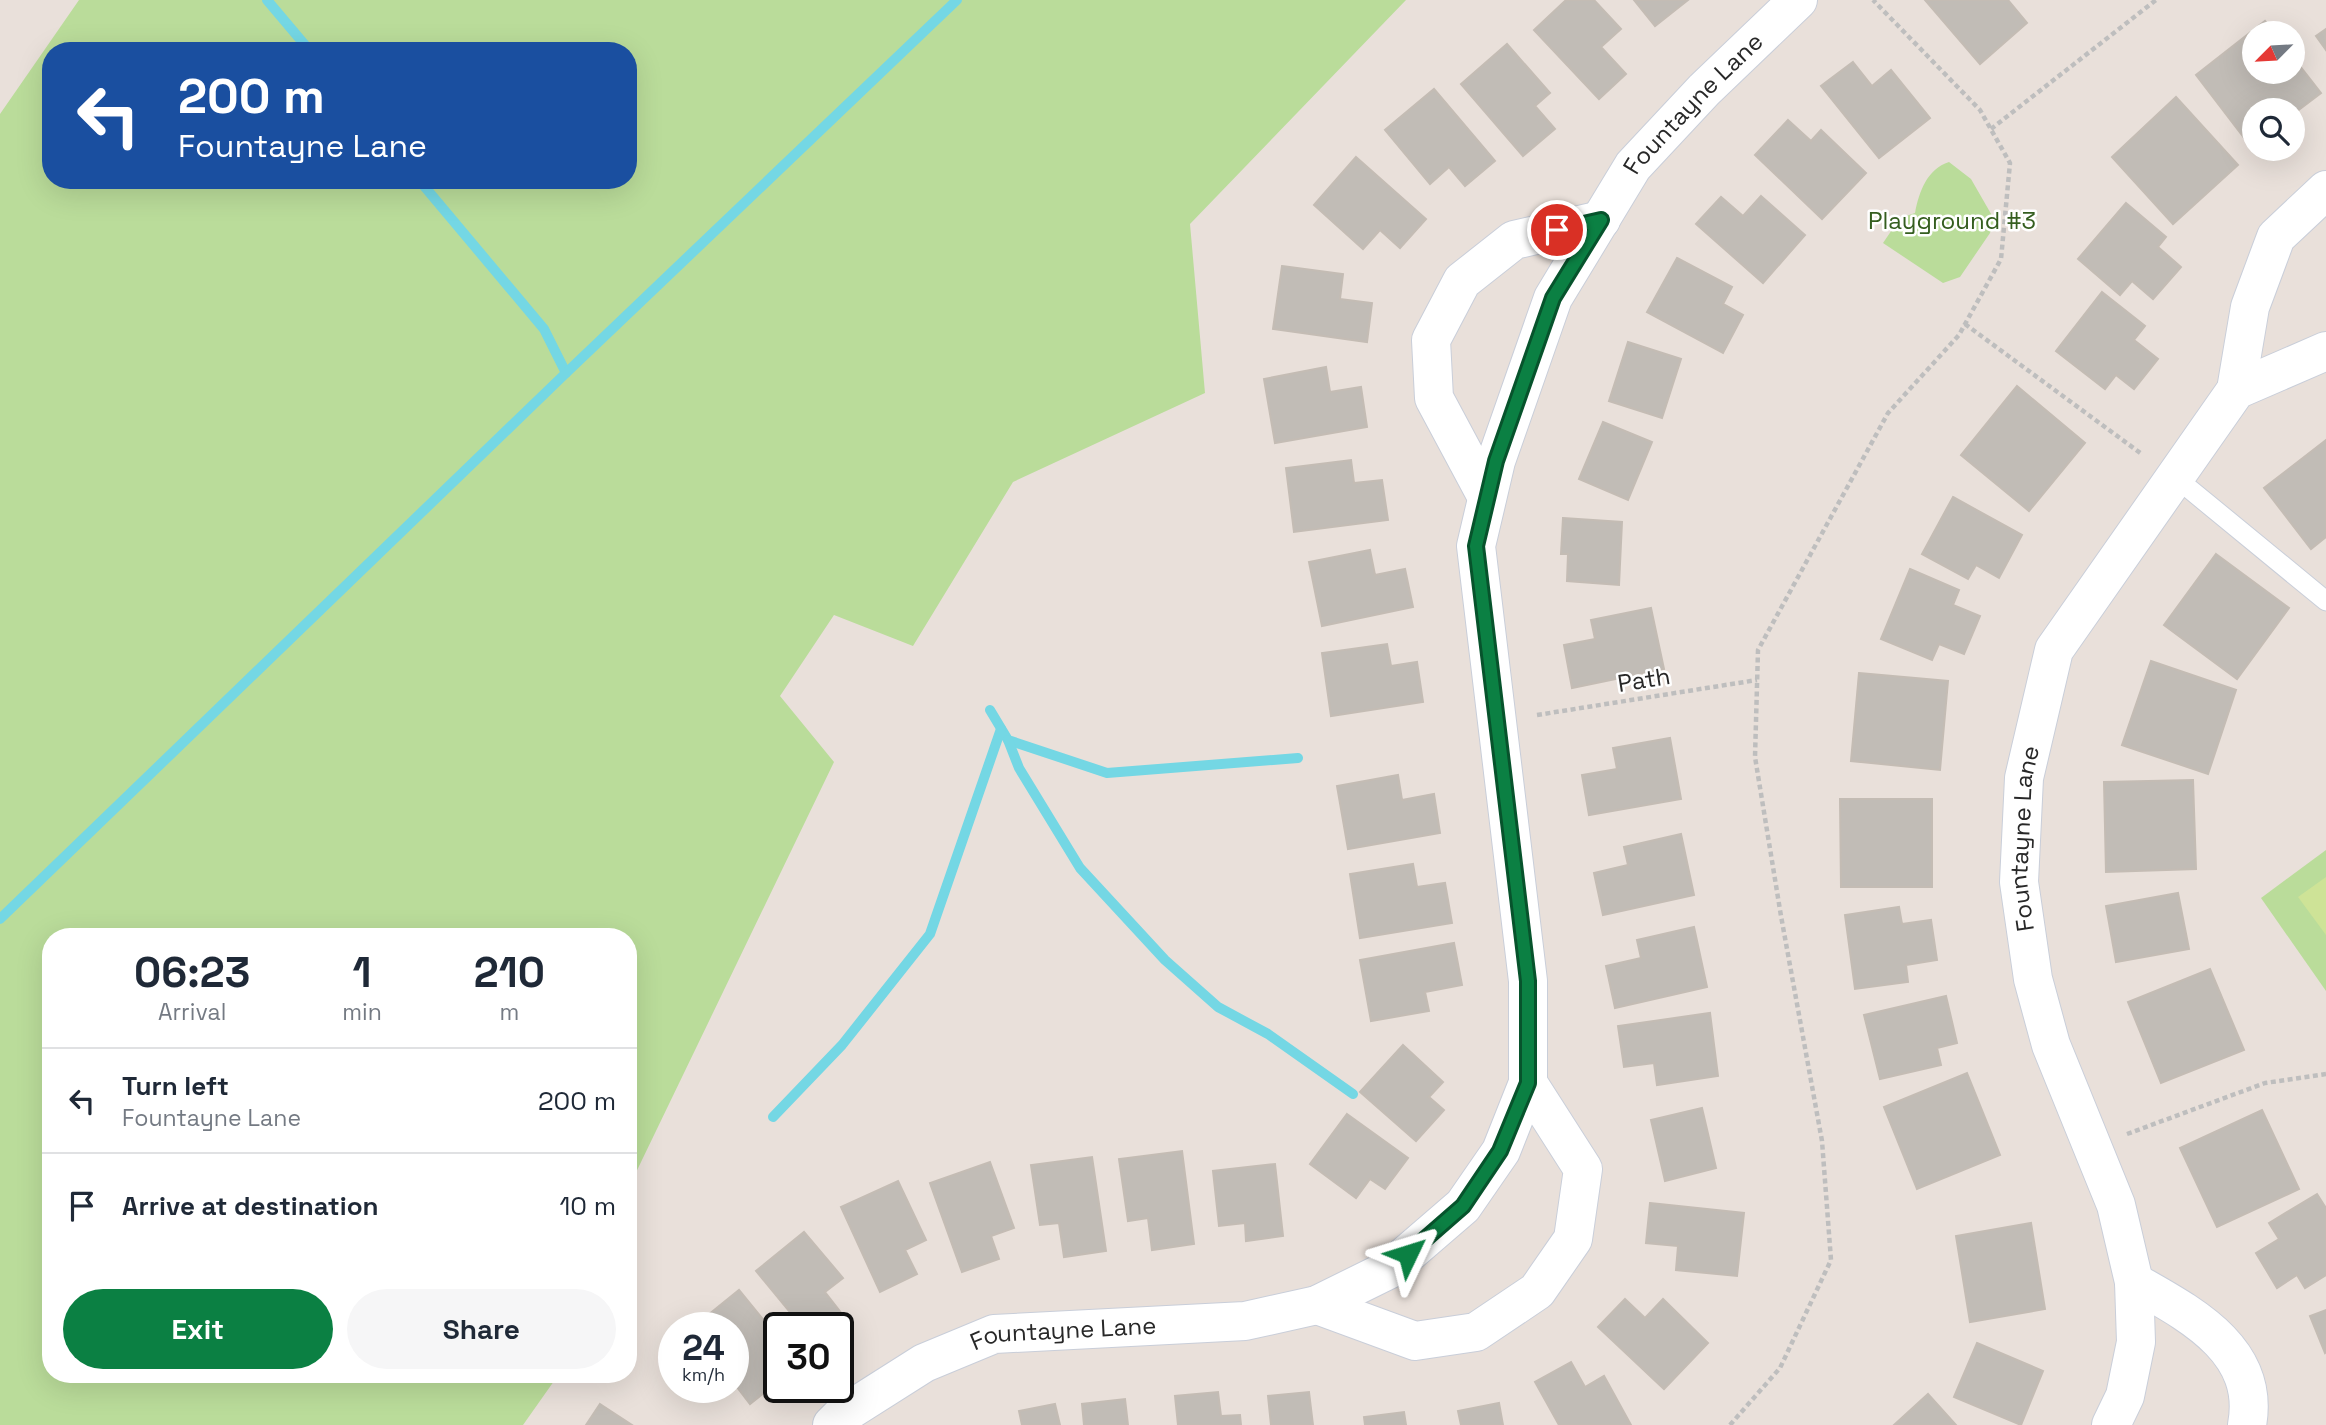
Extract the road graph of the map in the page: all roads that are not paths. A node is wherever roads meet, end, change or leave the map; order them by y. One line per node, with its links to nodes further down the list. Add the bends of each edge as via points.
1 (1798, 0): 3 (street, Fountayne Lane, via 1633,166)
2 (2326, 190): 5 (street, via 2276,237 2250,307)
3 (1601, 220): 7 (street, Fountayne Lane, via 1553,298 1496,461); 7 (street, via 1514,240 1462,281 1431,340 1434,398)
4 (2326, 351): 5 (street)
5 (2236, 390): 6 (street, Fountayne Lane)
6 (2175, 477): 8 (lane); 10 (street, Fountayne Lane, via 2054,650 2024,778 2019,882 2033,979 2051,1045 2116,1205)
7 (1488, 497): 9 (street, Fountayne Lane, via 1476,546 1528,981)
8 (2326, 601)
9 (1528, 1083): 11 (street, Fountayne Lane, via 1500,1151 1463,1206 1390,1269); 11 (street, via 1583,1169 1573,1238 1537,1291 1476,1332 1415,1341)
10 (2134, 1282): 13 (street, Fountayne Lane, via 2136,1342 2125,1396); 14 (street, via 2203,1324 2223,1342 2246,1389)
11 (1317, 1305): 12 (street, Fountayne Lane, via 1245,1321 994,1334 923,1363)
12 (832, 1425)
13 (2111, 1425)
14 (2248, 1425)

